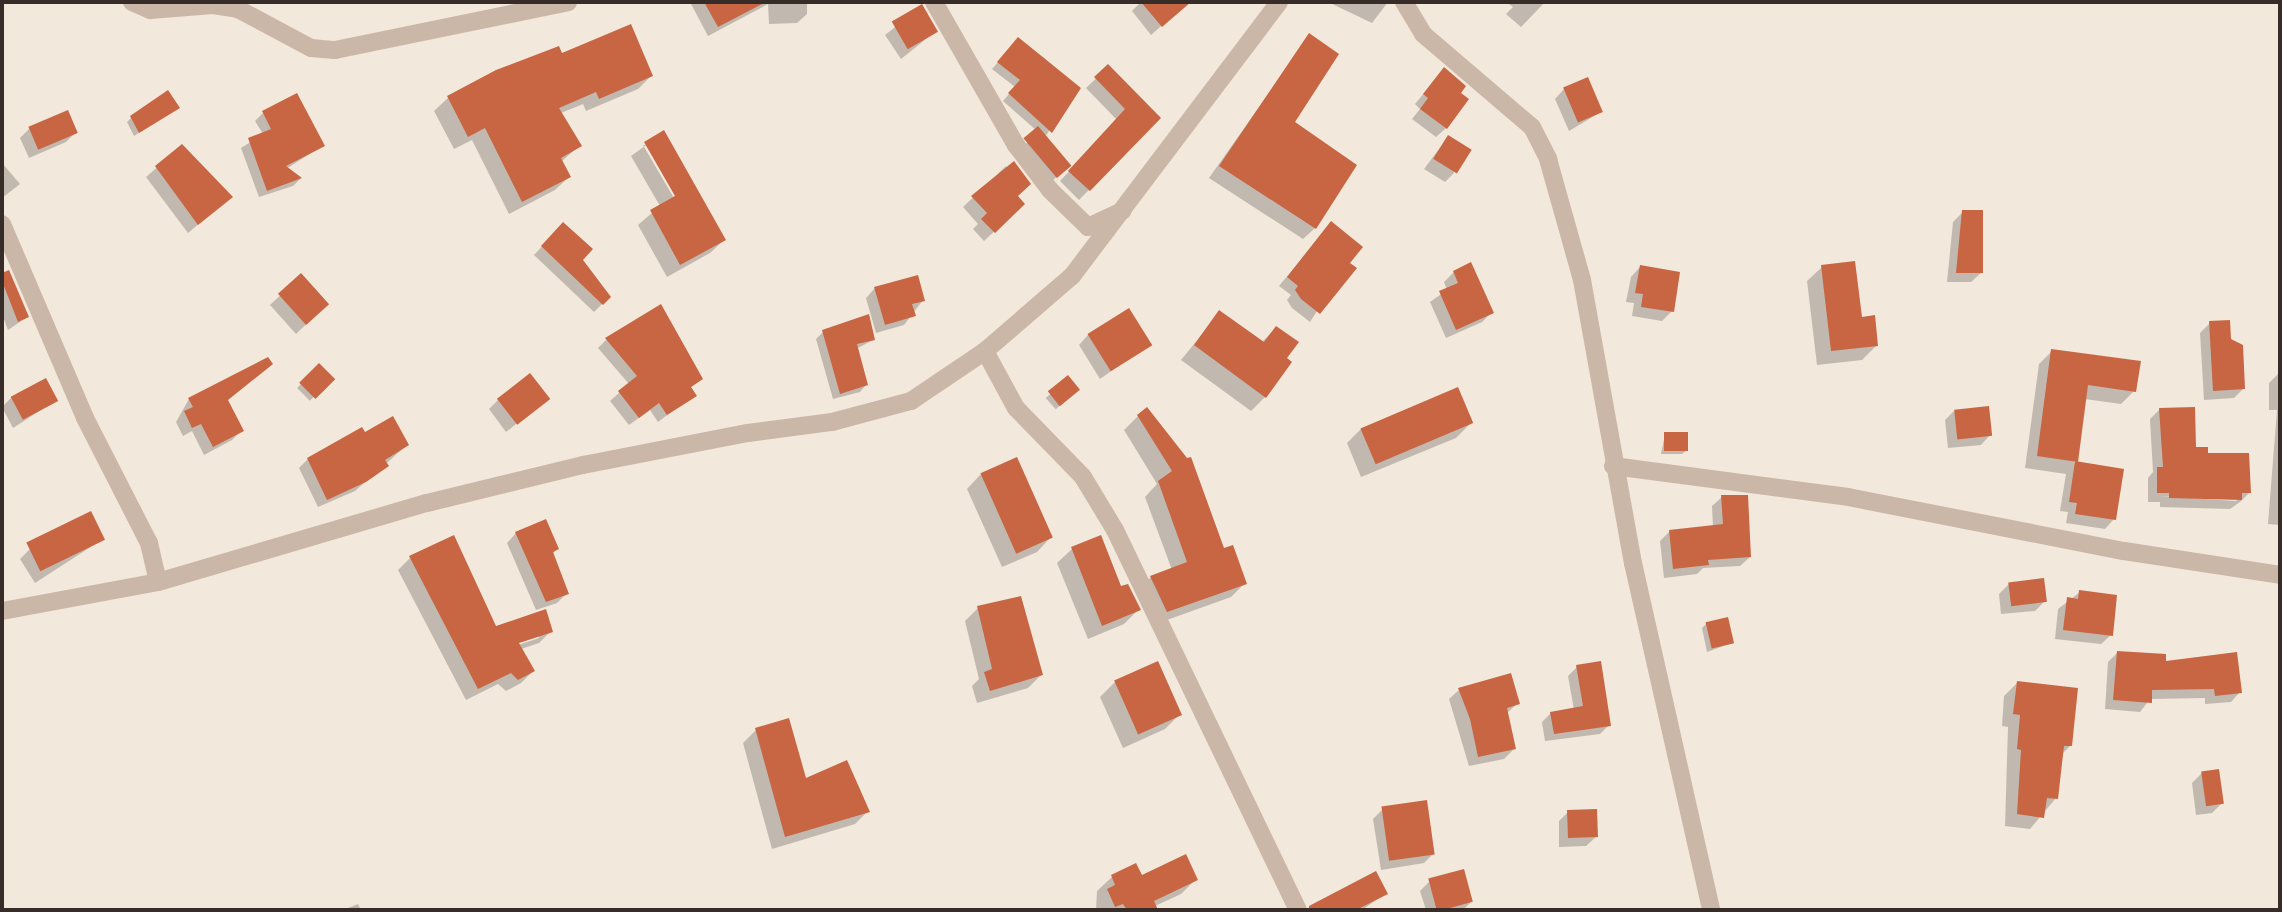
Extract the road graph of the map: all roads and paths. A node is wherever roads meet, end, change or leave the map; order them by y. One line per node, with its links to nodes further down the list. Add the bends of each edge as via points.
1 (132, 2): 6 (street, via 150,10 214,5 238,9 312,48 335,50)
2 (568, 2): 6 (street)
3 (934, 2): 7 (street, via 1016,145 1050,190 1088,227)
4 (1404, 2): 10 (street, via 1423,34 1532,127 1548,159 1582,280)
5 (1271, 4): 7 (street)
6 (531, 6)
7 (1125, 209): 9 (street, via 1072,276)
8 (2, 223): 12 (street, via 85,418 149,543)
9 (985, 351): 12 (street, via 911,401 832,422 583,465 427,503); 14 (street, via 1016,408 1083,477 1115,530)
10 (1614, 466): 11 (street, via 1848,497 2124,551); 15 (street)
11 (2280, 575)
12 (158, 582): 13 (street)
13 (2, 611)
14 (1298, 910)
15 (1711, 910)

